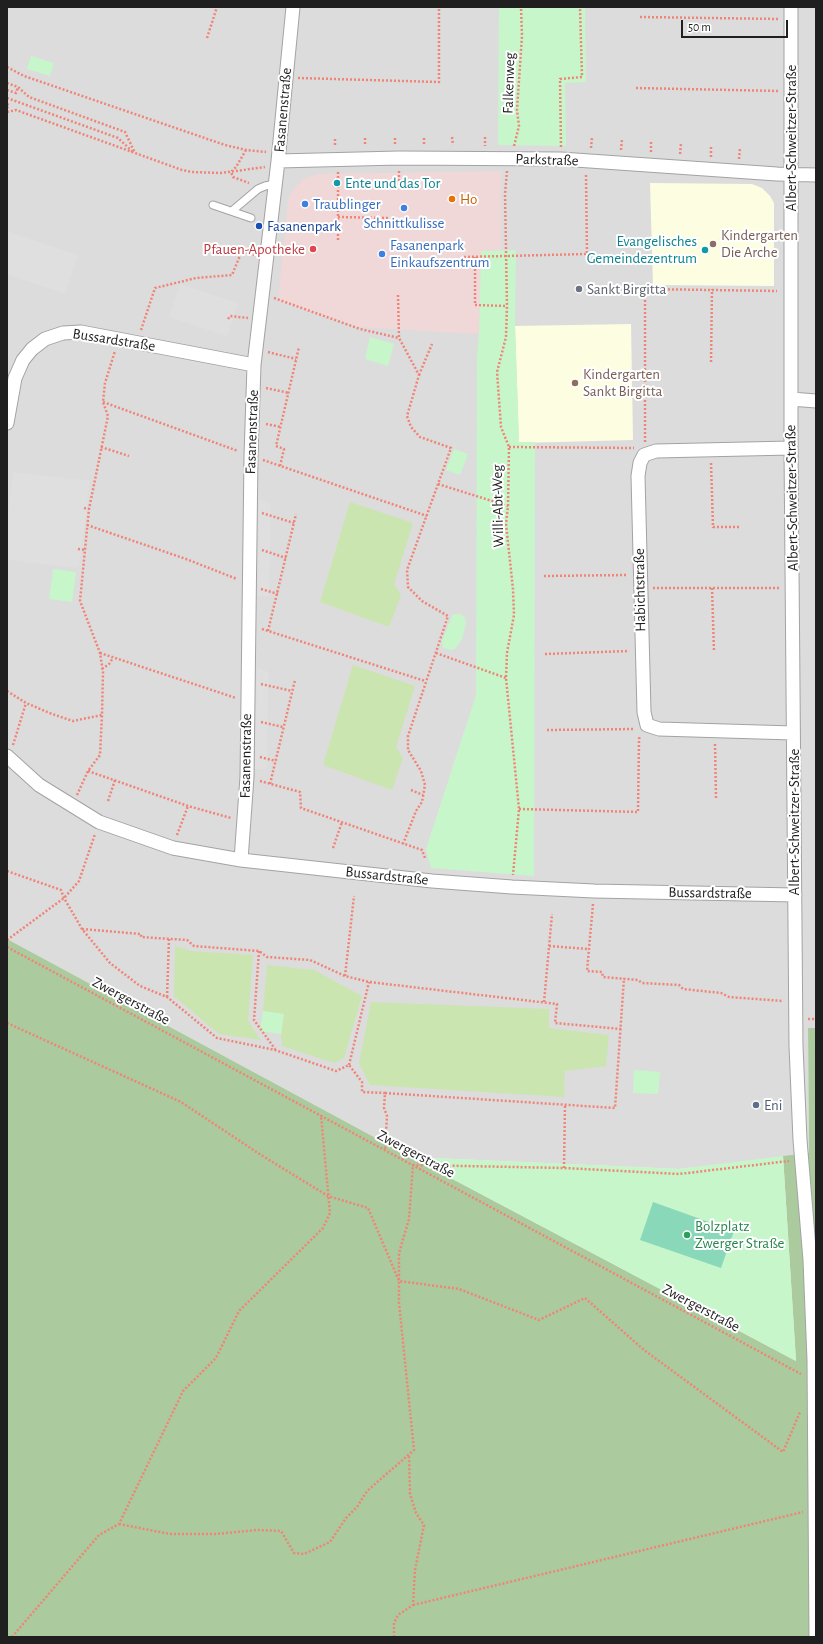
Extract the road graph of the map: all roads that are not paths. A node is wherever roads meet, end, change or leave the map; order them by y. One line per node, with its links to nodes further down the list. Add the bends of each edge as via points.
1 (293, 7): 3 (street, Fasanenstraße)
2 (791, 13): 4 (street, Albert-Schweitzer-Straße)
3 (278, 161): 4 (street, Parkstraße, via 399,158 562,159); 6 (street, Fasanenstraße)
4 (791, 175): 5 (street, Parkstraße); 11 (street, Albert-Schweitzer-Straße)
5 (816, 175)
6 (275, 184): 8 (lane, via 258,189); 10 (street, Fasanenstraße)
7 (213, 205): 8 (lane)
8 (232, 211): 9 (lane)
9 (251, 218)
10 (254, 365): 13 (street, Bussardstraße, via 81,332 63,333 44,339 23,360 15,378); 17 (street, Fasanenstraße, via 247,777)
11 (791, 399): 12 (street); 14 (street, Albert-Schweitzer-Straße)
12 (816, 401)
13 (7, 423)
14 (791, 448): 15 (street, Albert-Schweitzer-Straße); 15 (street, Habichtstraße, via 656,451 644,455 638,476 644,712 647,725 659,730)
15 (793, 733): 18 (street, Albert-Schweitzer-Straße)
16 (7, 756): 17 (street, Bussardstraße, via 39,785 100,822 173,848)
17 (241, 860): 18 (street, Bussardstraße, via 512,887)
18 (795, 895): 19 (street, Albert-Schweitzer-Straße, via 796,1046 810,1260)
19 (815, 1509): 20 (street, Albert-Schweitzer-Straße)
20 (816, 1637)

